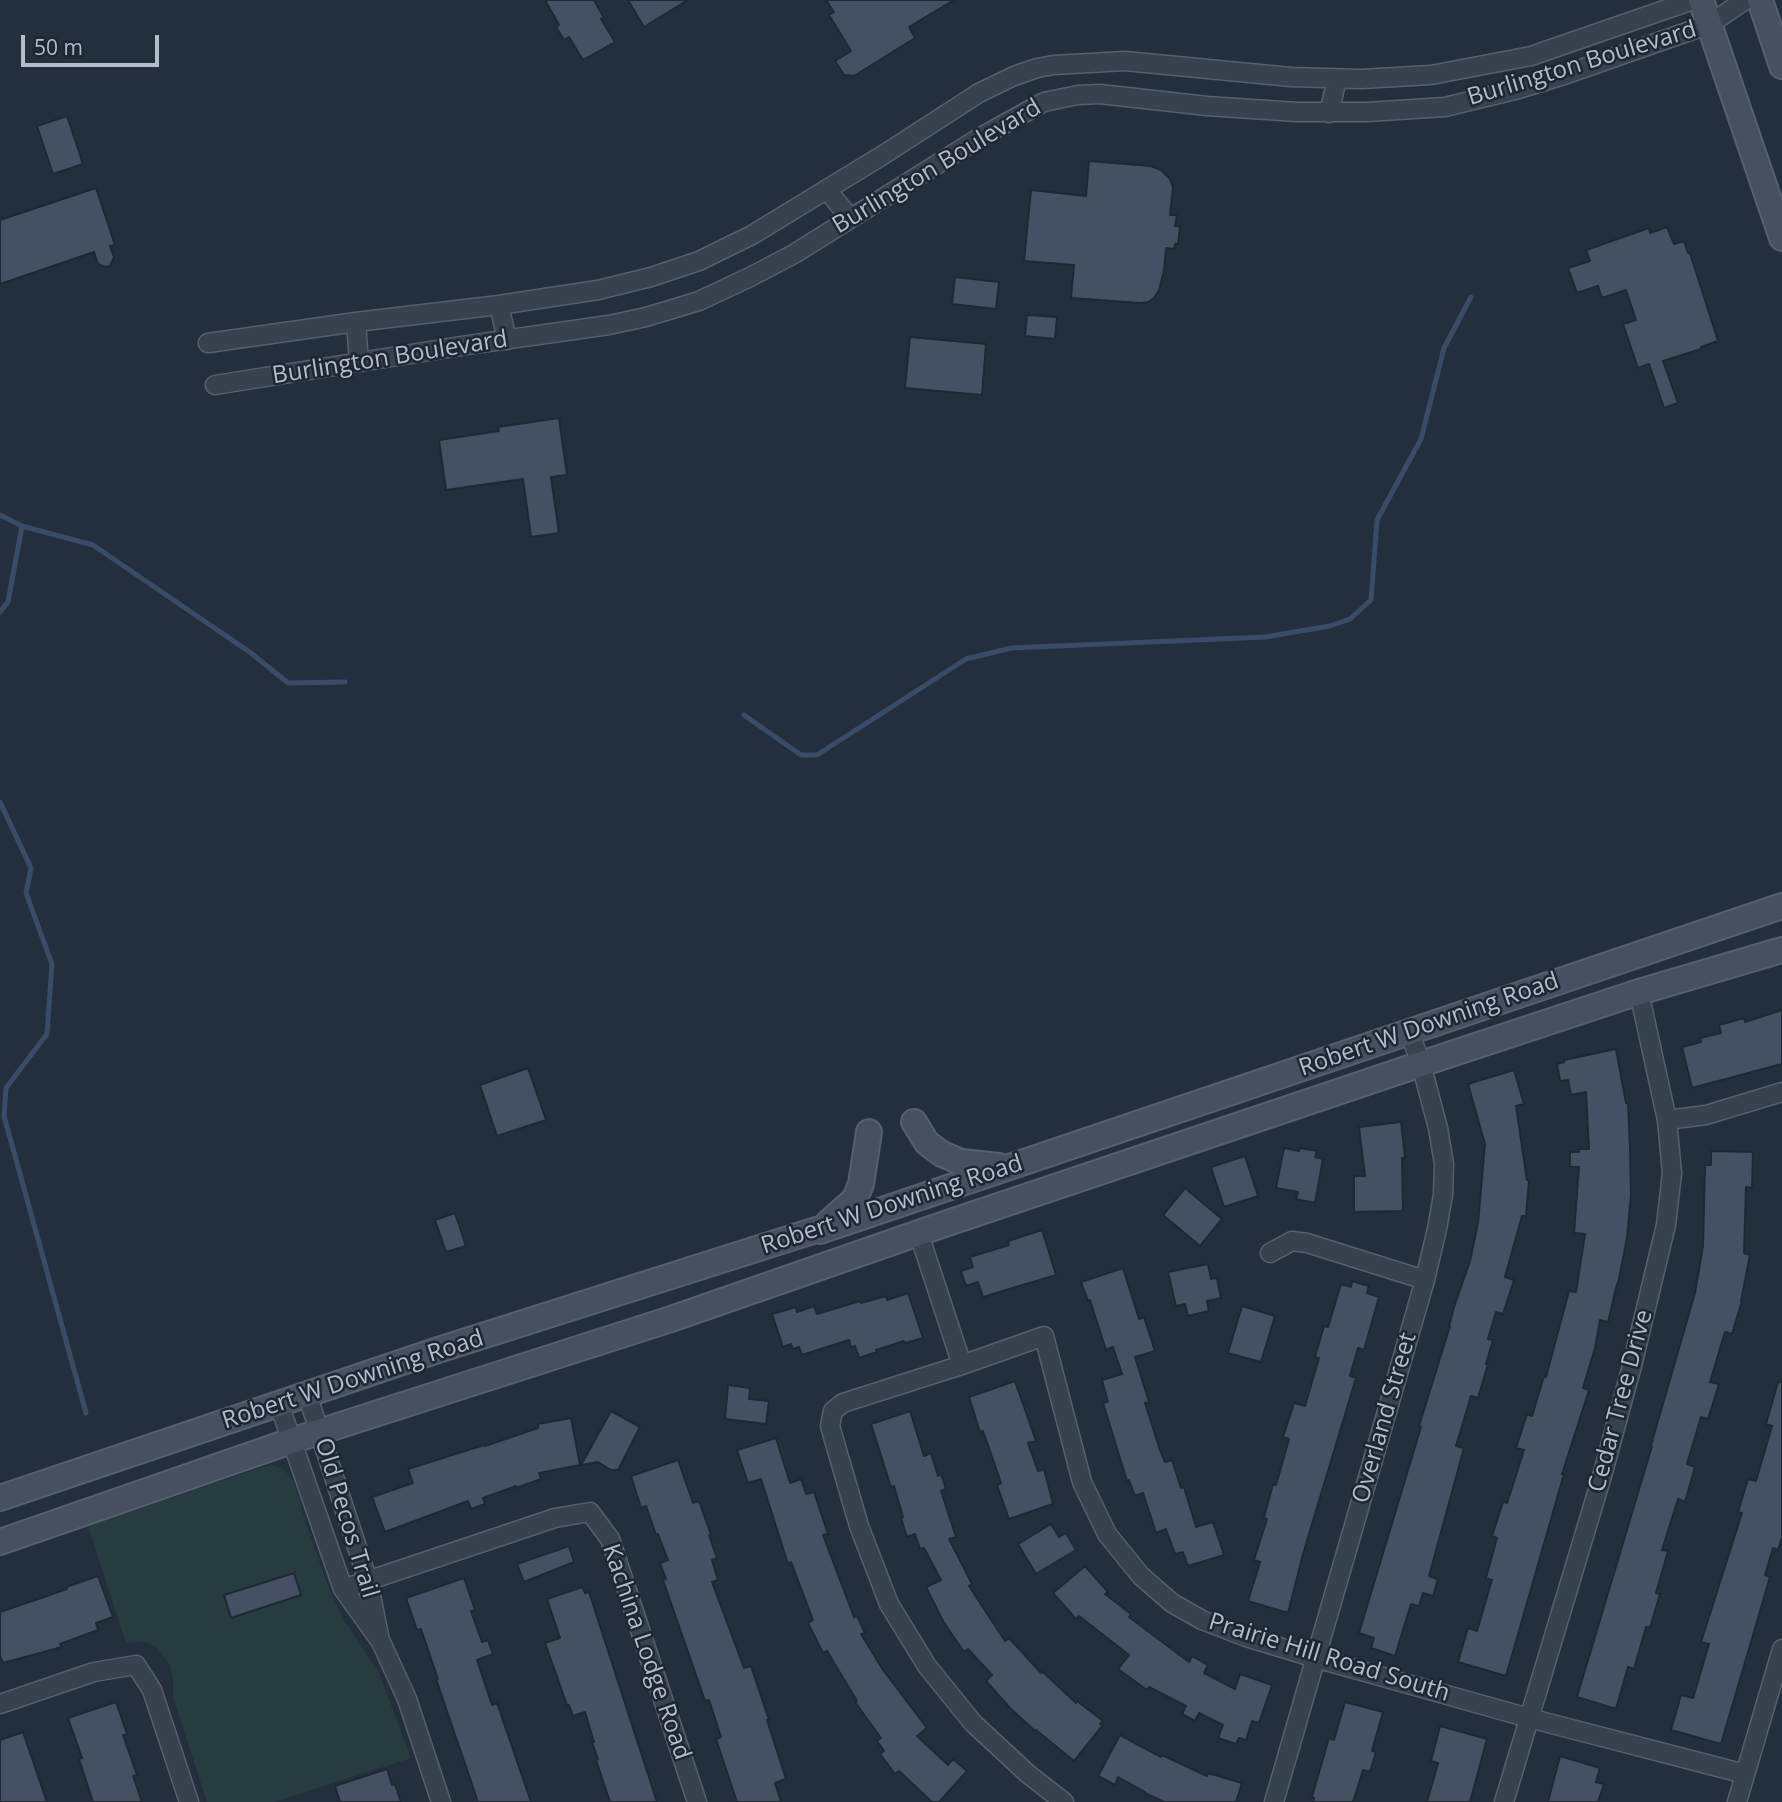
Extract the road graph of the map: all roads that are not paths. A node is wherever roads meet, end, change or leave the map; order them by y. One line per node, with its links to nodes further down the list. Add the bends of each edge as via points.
1 (1693, 0): 8 (street, Burlington Boulevard, via 1531,56 1431,75)
2 (1701, 0): 5 (main road)
3 (1745, 0): 5 (street, Burlington Boulevard)
4 (1760, 0): 7 (main road)
5 (1710, 24): 10 (street, Burlington Boulevard, via 1519,89 1445,107); 13 (main road)
6 (1072, 63): 8 (street, Burlington Boulevard, via 1125,61); 9 (street); 11 (street, Burlington Boulevard, via 1037,68 979,93)
7 (1782, 66)
8 (1337, 79): 10 (street)
9 (1078, 95): 10 (street, Burlington Boulevard); 12 (street, Burlington Boulevard, via 1044,102)
10 (1329, 113)
11 (827, 190): 12 (street); 14 (street, Burlington Boulevard, via 752,235 651,278)
12 (850, 218): 16 (street, Burlington Boulevard, via 794,254 699,301 634,320)
13 (1782, 238)
14 (499, 305): 15 (street, Burlington Boulevard); 16 (street)
15 (356, 323): 17 (street, Burlington Boulevard); 18 (street)
16 (507, 340): 18 (street, Burlington Boulevard)
17 (208, 343)
18 (359, 362): 19 (street, Burlington Boulevard)
19 (215, 385)
20 (1782, 906): 23 (main road, Robert W Downing Road)
21 (1781, 951): 22 (main road, Robert W Downing Road)
22 (1639, 992): 24 (main road, Robert W Downing Road); 26 (street, Cedar Tree Drive)
23 (1409, 1031): 24 (street, Overland Street); 29 (main road, Robert W Downing Road)
24 (1420, 1064): 31 (main road, Robert W Downing Road); 33 (street, Overland Street, via 1444,1164 1441,1206)
25 (1782, 1092): 26 (street, via 1706,1115)
26 (1667, 1120): 47 (street, Cedar Tree Drive, via 1672,1173 1666,1225 1602,1476)
27 (914, 1122): 29 (main road, via 926,1143 942,1154 961,1162)
28 (869, 1132): 30 (main road, via 855,1199)
29 (1010, 1167): 30 (main road, Robert W Downing Road)
30 (820, 1231): 35 (main road, Robert W Downing Road)
31 (919, 1234): 34 (street); 37 (main road, Robert W Downing Road)
32 (1270, 1254): 33 (street, via 1292,1241 1307,1243)
33 (1425, 1280): 45 (street, Overland Street)
34 (962, 1365): 45 (street, Prairie Hill Road South, via 1044,1336 1082,1482 1107,1534 1141,1576 1172,1604 1202,1620); 52 (street, via 843,1403 833,1411 830,1426 859,1526 889,1604 920,1655 973,1723)
35 (307, 1394): 36 (main road, Robert W Downing Road); 37 (street, Old Pecos Trail)
36 (279, 1404): 38 (street, Old Pecos Trail); 39 (main road, Robert W Downing Road)
37 (320, 1432): 38 (main road, Robert W Downing Road); 41 (street, Old Pecos Trail)
38 (291, 1441): 40 (main road, Robert W Downing Road); 42 (street, Old Pecos Trail)
39 (0, 1498)
40 (0, 1542)
41 (368, 1581): 42 (street, Kachina Lodge Road); 43 (street, Old Pecos Trail); 51 (street, Kachina Lodge Road, via 555,1518 590,1512 610,1539)
42 (342, 1589): 43 (street, Old Pecos Trail)
43 (381, 1642): 50 (street, Old Pecos Trail, via 407,1699)
44 (1782, 1649): 48 (street)
45 (1315, 1658): 47 (street, Prairie Hill Road South); 53 (street, Overland Street)
46 (0, 1704): 49 (street, via 94,1671 136,1665 152,1690)
47 (1529, 1718): 48 (street, Prairie Hill Road South); 54 (street, Cedar Tree Drive)
48 (1745, 1774): 55 (street)
49 (189, 1802)
50 (440, 1802)
51 (696, 1802)
52 (1064, 1802)
53 (1274, 1802)
54 (1504, 1802)
55 (1737, 1802)

